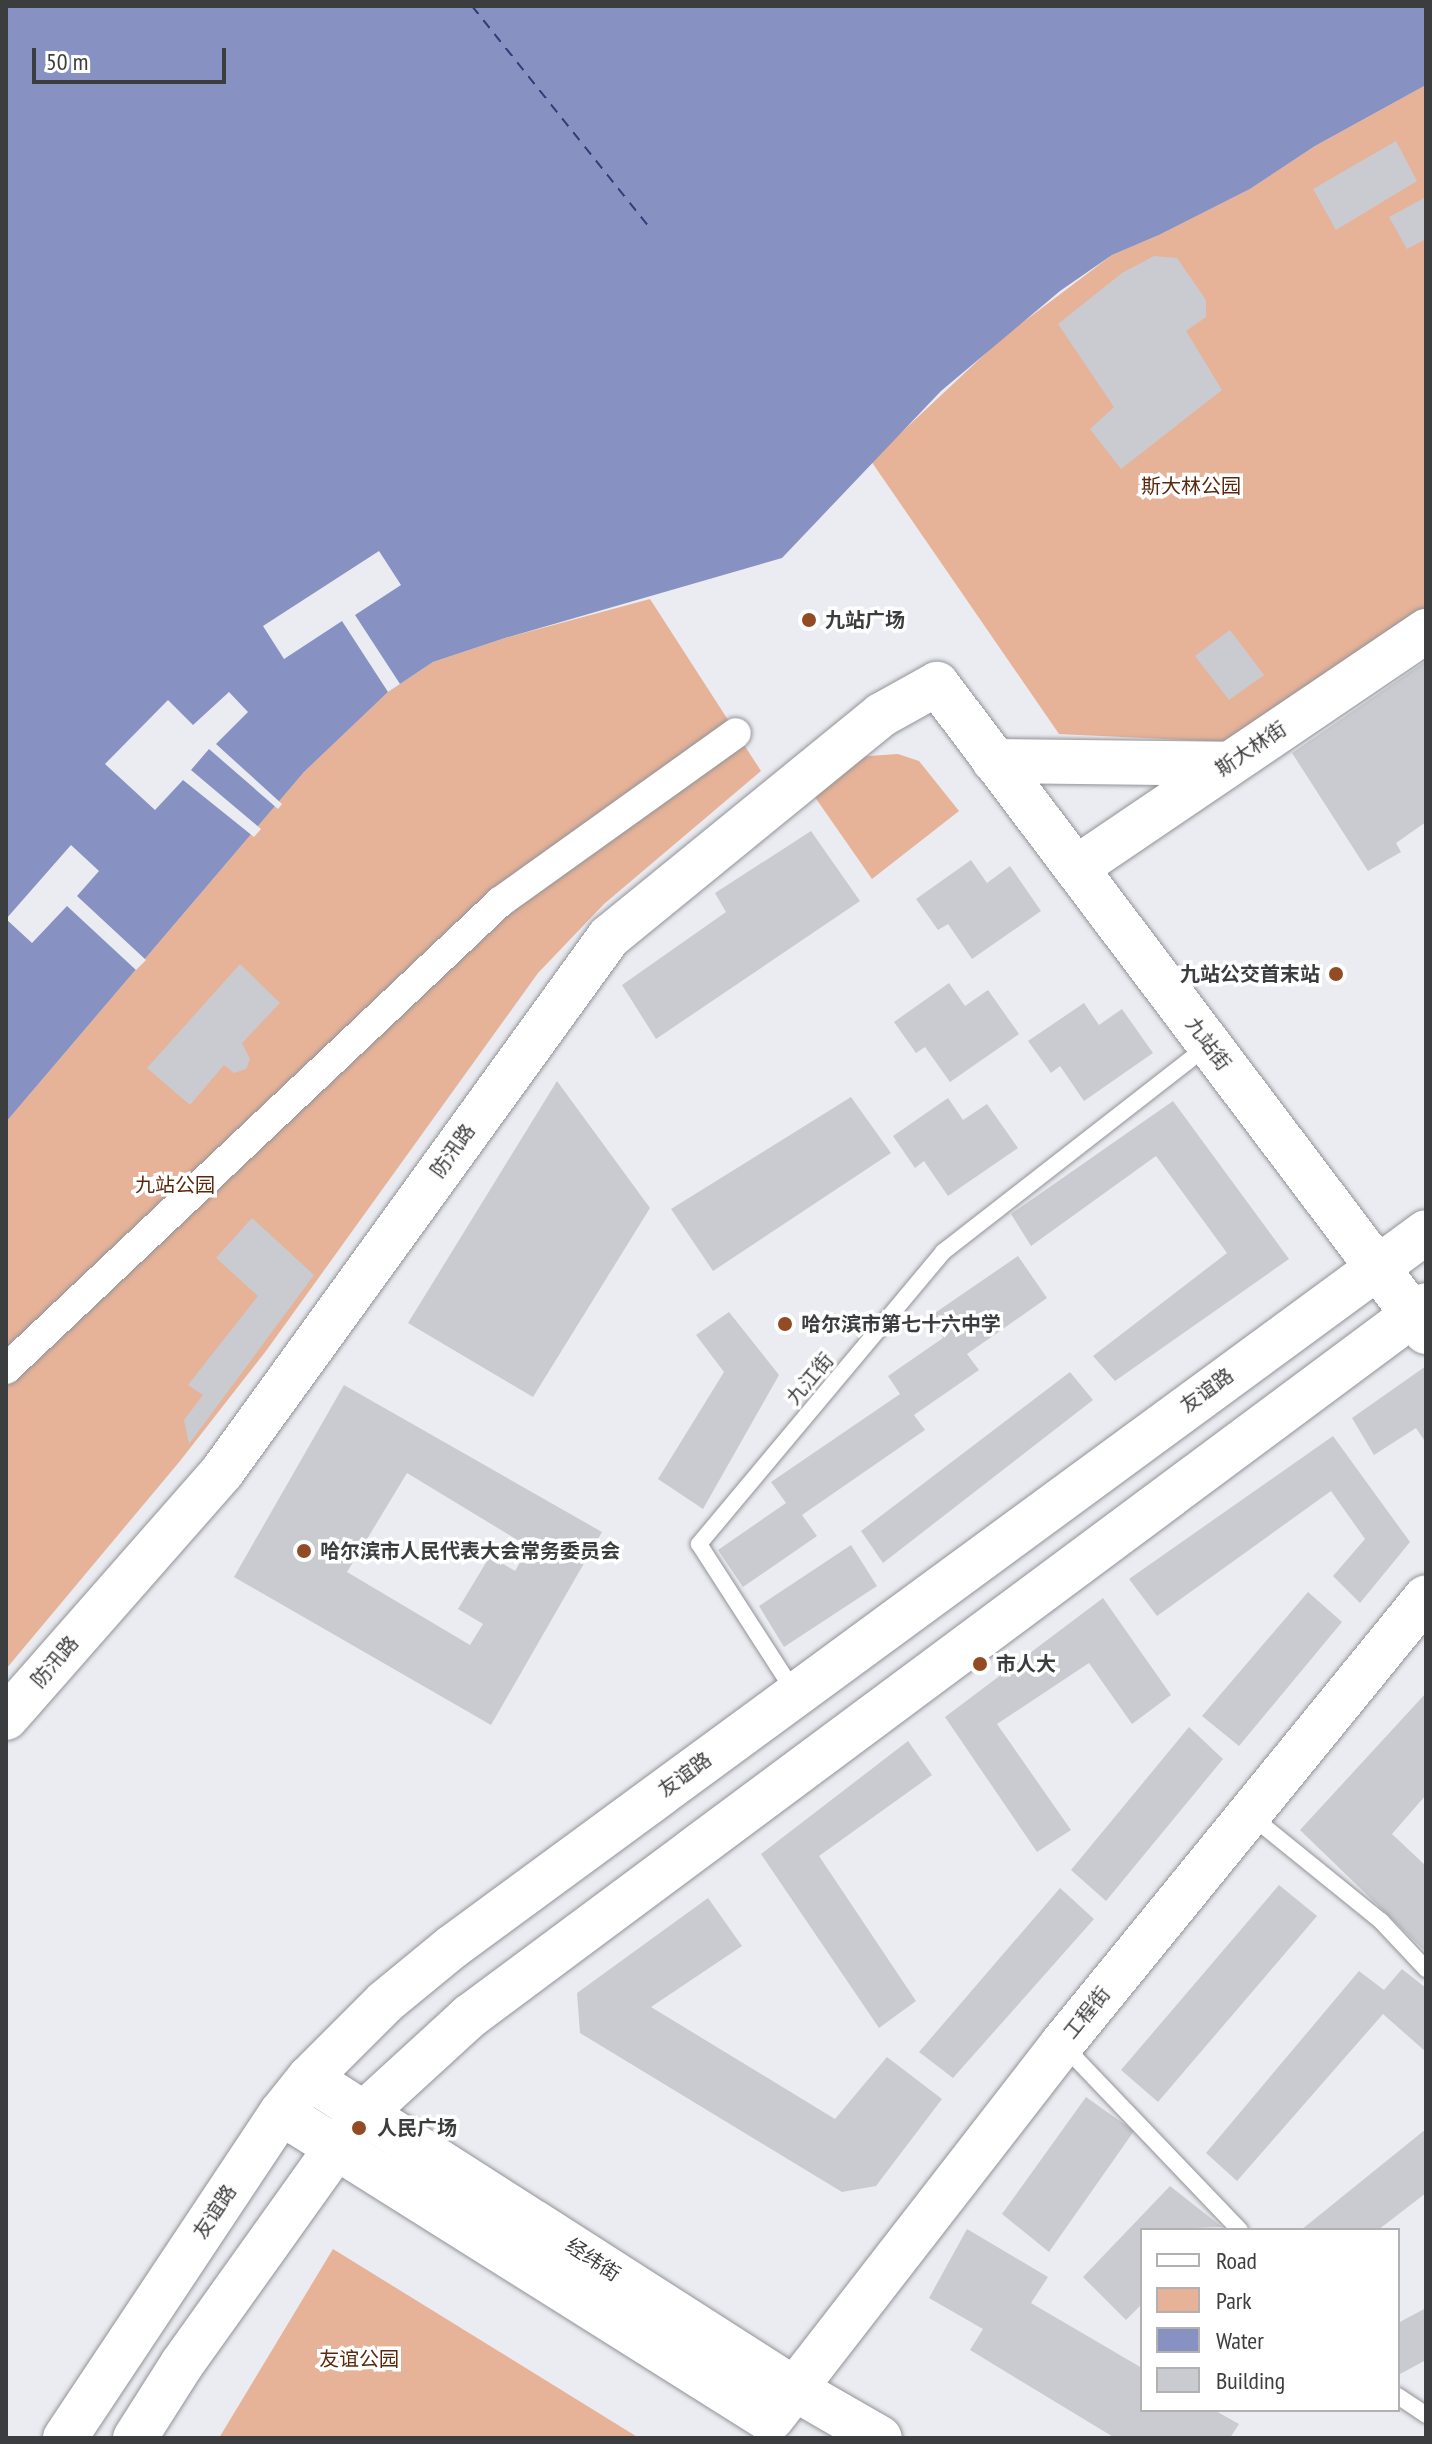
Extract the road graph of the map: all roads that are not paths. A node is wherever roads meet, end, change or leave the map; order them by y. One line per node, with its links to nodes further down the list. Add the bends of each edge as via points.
1 (1426, 631): 5 (main road, 斯大林街)
2 (962, 718): 4 (main road, 九站街); 14 (main road, 防汛路, via 937,684 881,715 609,937 222,1472)
3 (736, 733): 11 (street, via 500,902)
4 (994, 761): 5 (main road); 6 (main road, 九站街)
5 (1229, 764): 6 (main road, 斯大林街)
6 (1076, 868): 7 (main road, 九站街)
7 (1209, 1045): 9 (main road, 九站街); 13 (lane, 九江街, via 943,1252 699,1544)
8 (1426, 1232): 9 (main road, 友谊路)
9 (1375, 1267): 10 (main road, 九站街); 13 (main road, 友谊路)
10 (1421, 1317): 20 (main road, via 511,1983)
11 (6, 1369)
12 (1426, 1597): 15 (main road, 工程街)
13 (795, 1694): 18 (main road, 友谊路, via 452,1947 385,2002)
14 (6, 1718)
15 (1250, 1814): 16 (lane, via 1381,1921); 17 (main road, 工程街)
16 (1426, 1969)
17 (1062, 2044): 22 (lane); 24 (main road, 工程街)
18 (309, 2078): 19 (main road, 友谊路); 20 (main road, 经纬街)
19 (281, 2113): 21 (main road, 经纬街); 26 (main road, 友谊路)
20 (364, 2113): 21 (main road); 24 (main road, 经纬街)
21 (336, 2148): 24 (main road, 经纬街); 27 (main road)
22 (1238, 2228)
23 (1400, 2397): 25 (lane)
24 (774, 2415): 28 (main road, 经纬街)
25 (1426, 2415)
26 (65, 2438)
27 (135, 2438)
28 (880, 2438)

